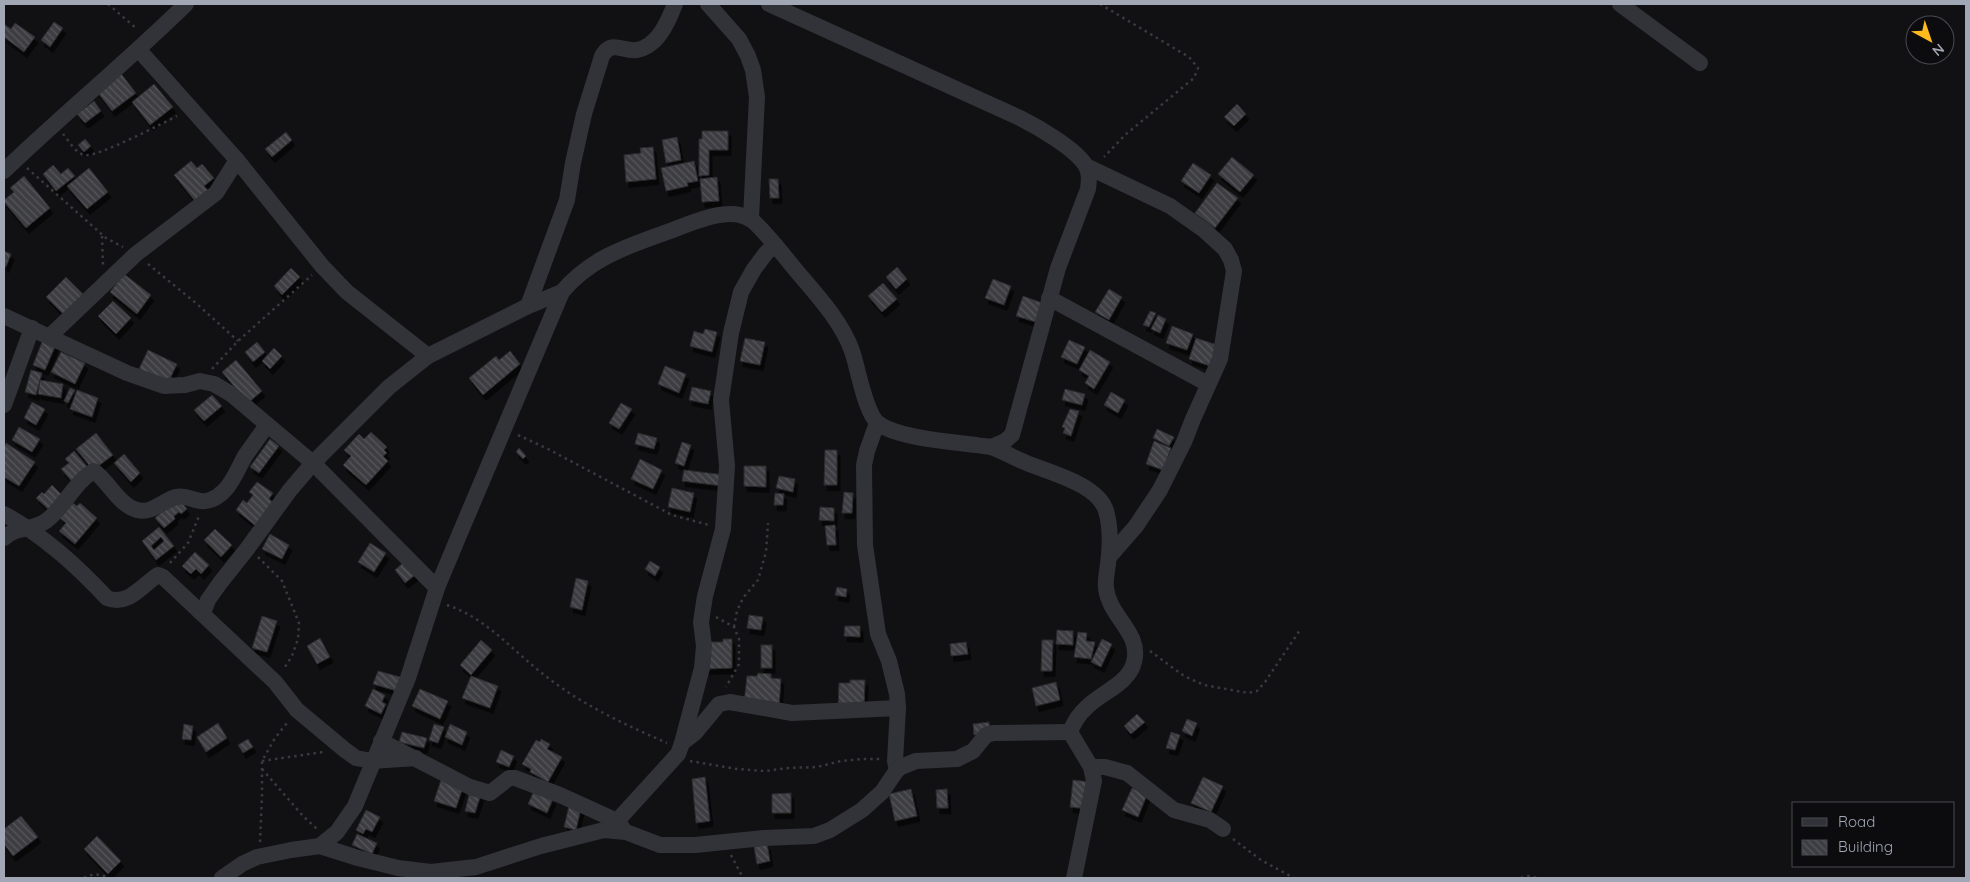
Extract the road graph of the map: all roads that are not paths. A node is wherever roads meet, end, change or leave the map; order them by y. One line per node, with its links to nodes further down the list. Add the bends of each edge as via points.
1 (186, 4): 6 (street)
2 (675, 4): 15 (street, via 654,42 635,50 612,47 602,56 584,114 568,200)
3 (708, 4): 11 (street, via 739,39 753,70 756,97)
4 (769, 4): 9 (street, via 1020,118 1041,129)
5 (1620, 4): 7 (street)
6 (144, 45): 8 (street, via 192,109); 10 (street)
7 (1700, 63)
8 (237, 160): 18 (street, via 216,193 136,254); 19 (street, via 322,266 347,292)
9 (1089, 167): 14 (street, via 1088,189); 20 (street, via 1170,206 1225,249 1234,271 1220,359)
10 (4, 171)
11 (751, 218): 12 (street); 13 (street, via 724,214 622,249 587,267)
12 (775, 245): 22 (street, via 834,318 853,354 870,412); 37 (street, via 754,268 741,292 731,333 721,400 727,466 723,529 701,622 702,668)
13 (562, 292): 15 (street); 32 (street)
14 (1048, 298): 20 (street); 24 (street)
15 (528, 306): 19 (street)
16 (4, 316): 17 (street)
17 (32, 328): 18 (street); 21 (street)
18 (49, 337): 23 (street, via 127,373 164,386 200,381 214,384)
19 (428, 356): 27 (street, via 389,387)
20 (1208, 384): 31 (street, via 1160,490 1136,526)
21 (4, 405)
22 (877, 423): 25 (street, via 901,434); 34 (street, via 864,465 865,545 874,616 893,676)
23 (268, 425): 27 (street); 29 (street, via 228,486 205,501 175,497 151,510 136,510 94,472 48,520)
24 (1012, 435): 25 (street); 26 (street, via 1013,445)
25 (991, 447): 26 (street)
26 (1023, 462): 31 (street, via 1083,486 1099,497 1106,508)
27 (313, 463): 32 (street); 33 (street)
28 (4, 514): 29 (street)
29 (30, 528): 30 (street, via 16,530); 33 (street, via 107,598 123,600 158,576 169,581)
30 (4, 538)
31 (1109, 557): 35 (street, via 1105,587 1115,614 1134,641 1134,664 1122,680 1086,708)
32 (435, 594): 36 (street, via 408,678)
33 (200, 612): 39 (street, via 275,682 297,710 356,758)
34 (898, 708): 37 (street, via 792,713 730,702 719,704); 40 (street)
35 (1070, 732): 40 (street, via 993,732 973,751 957,759); 41 (street)
36 (381, 740): 38 (street); 39 (street)
37 (680, 749): 42 (street)
38 (416, 758): 39 (street); 42 (street, via 485,792 490,793 509,778 515,778 560,795)
39 (372, 761): 44 (street, via 355,806)
40 (899, 761): 42 (street, via 888,784 875,798 847,821 814,836 660,845)
41 (1090, 767): 43 (street, via 1127,773 1174,810 1210,820); 47 (street, via 1094,781)
42 (616, 828): 45 (street, via 541,846 476,867)
43 (1223, 829)
44 (325, 843): 45 (street, via 366,860); 46 (street, via 257,857)
45 (430, 875)
46 (222, 878)
47 (1074, 878)

